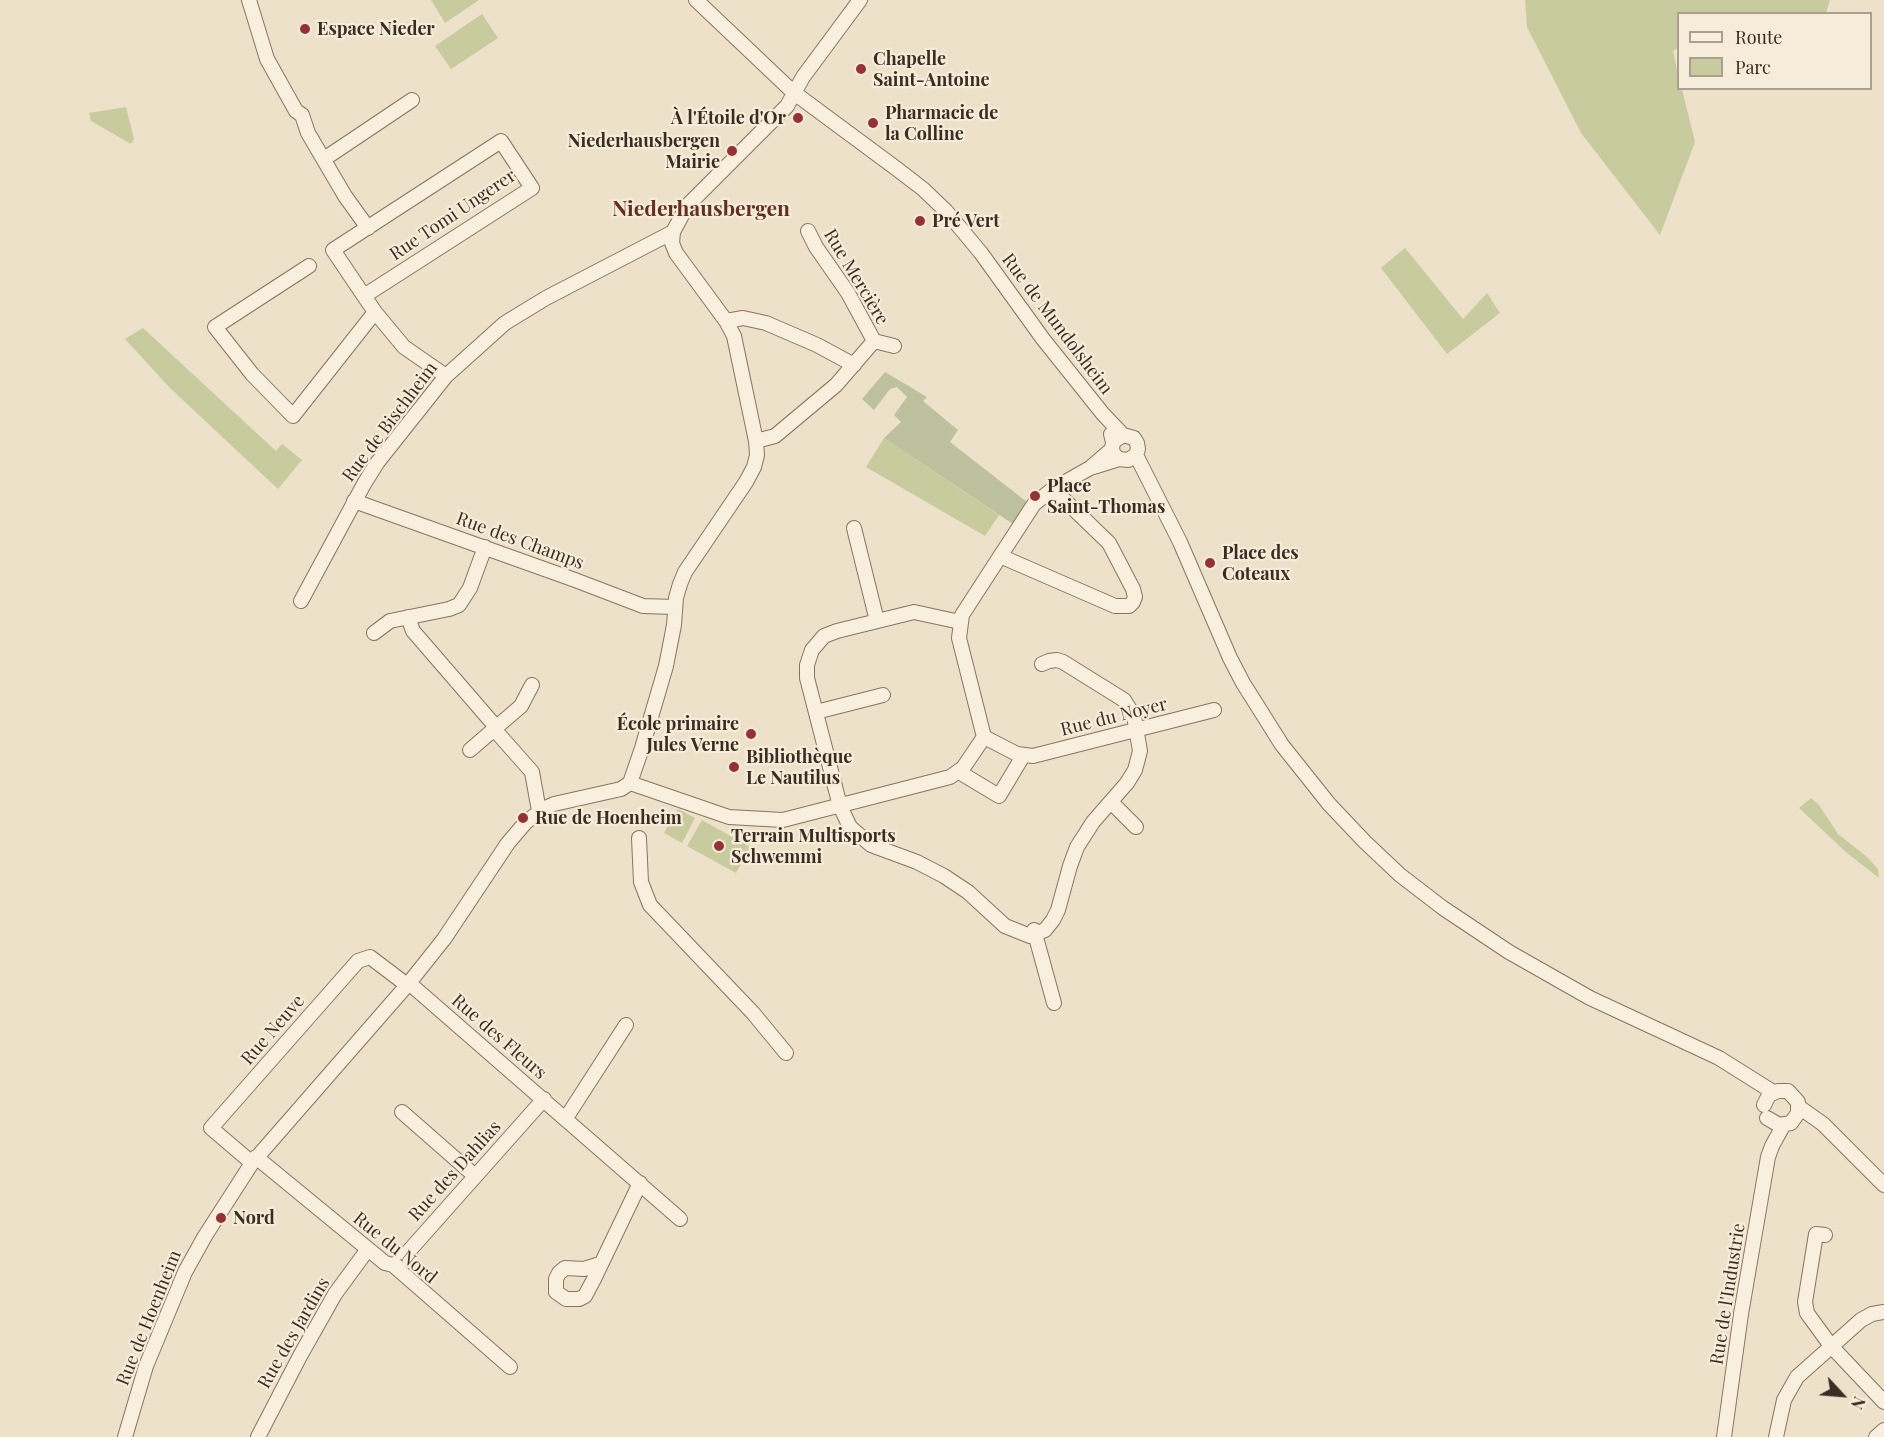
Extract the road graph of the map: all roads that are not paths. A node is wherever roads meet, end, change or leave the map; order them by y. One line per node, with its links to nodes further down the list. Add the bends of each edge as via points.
1 (249, 0): 6 (street, via 267,59)
2 (696, 0): 4 (street, Rue de Mundolsheim)
3 (860, 0): 4 (street)
4 (793, 92): 9 (street, via 787,106 687,206); 19 (street, Rue de Mundolsheim, via 904,174 946,211 1103,414)
5 (412, 100): 6 (street)
6 (324, 159): 7 (street)
7 (368, 228): 11 (street, Rue Tomi Ungerer, via 333,250); 11 (street, Rue Tomi Ungerer, via 501,141 532,188)
8 (808, 231): 14 (street, Rue Mercière)
9 (674, 232): 13 (street, via 672,243 676,253); 17 (street, Rue de Bischheim, via 505,323)
10 (309, 266): 12 (street, via 215,327 252,374 293,416)
11 (364, 296): 12 (street)
12 (375, 312): 17 (street, via 404,346)
13 (726, 321): 16 (street, via 743,318 766,323); 18 (street, via 736,345)
14 (874, 341): 15 (street, Rue Mercière); 16 (street, Rue Mercière)
15 (894, 346)
16 (854, 365): 18 (street, Rue Mercière, via 775,436)
17 (446, 376): 21 (street, Rue de Bischheim)
18 (756, 441): 26 (street, via 757,455 751,474 685,572)
19 (1122, 450): 20 (street); 53 (street, Rue de Mundolsheim, via 1152,490 1180,542 1230,658 1253,700 1304,773 1365,842 1443,908 1509,952 1590,998)
20 (1053, 489): 24 (street, via 1034,504); 24 (street, via 1109,543 1135,597 1133,602 1129,606 1115,606)
21 (354, 501): 23 (street, Rue des Champs); 25 (street, Rue de Bischheim)
22 (854, 528): 28 (street)
23 (485, 547): 26 (street, Rue des Champs, via 643,606); 27 (street, via 470,588 459,604)
24 (1000, 556): 29 (street)
25 (301, 601)
26 (675, 607): 42 (street, via 666,666)
27 (408, 617): 30 (street, via 390,621); 36 (street, via 413,631)
28 (877, 621): 29 (street, via 914,612); 35 (street, via 824,636 812,650 806,670)
29 (960, 622): 38 (street, via 959,638)
30 (374, 633)
31 (1042, 664): 37 (street, via 1064,662 1120,697 1131,709)
32 (532, 685): 36 (street, via 521,706)
33 (883, 695): 35 (street)
34 (1214, 710): 37 (street, Rue du Noyer)
35 (816, 712): 44 (street)
36 (495, 728): 39 (street); 45 (street, via 532,772)
37 (1138, 730): 40 (street, Rue du Noyer); 43 (street, via 1137,764)
38 (984, 737): 40 (street); 41 (street)
39 (470, 750)
40 (1023, 756): 41 (street, via 999,796)
41 (959, 772): 44 (street)
42 (630, 783): 44 (street, via 714,813 748,819 783,820); 45 (street, Rue de Hoenheim, via 621,789)
43 (1112, 803): 46 (street); 48 (street, via 1093,822 1077,847 1050,924)
44 (840, 806): 48 (street, via 850,827 866,842 944,876 968,892 999,922 1019,933)
45 (539, 811): 49 (street, Rue de Hoenheim, via 514,835 444,939)
46 (1136, 827)
47 (639, 838): 52 (street, via 641,882 650,905)
48 (1035, 933): 50 (street)
49 (408, 984): 55 (street, Rue des Fleurs); 63 (street, Rue de Hoenheim); 63 (street, Rue Neuve, via 370,957 358,961 226,1110 211,1128)
50 (1054, 1003)
51 (626, 1025): 59 (street)
52 (786, 1053)
53 (1740, 1070): 54 (street, Rue de Mundolsheim); 58 (street, via 1756,1089)
54 (1773, 1092): 56 (street, via 1788,1091 1796,1097); 58 (street, via 1766,1100)
55 (544, 1099): 59 (street, Rue des Fleurs); 64 (street, Rue des Dahlias)
56 (1799, 1107): 60 (street); 61 (street)
57 (402, 1112): 64 (street)
58 (1765, 1112): 60 (street, via 1774,1124); 62 (street, Rue de l'Industrie)
59 (566, 1118): 65 (street, Rue des Fleurs)
60 (1787, 1124): 61 (street, via 1809,1125); 62 (street, Rue de l'Industrie)
61 (1830, 1132): 66 (street)
62 (1768, 1157): 79 (street, Rue de l'Industrie)
63 (254, 1160): 69 (street, Rue du Nord); 77 (street, Rue de Hoenheim, via 185,1272 146,1366)
64 (474, 1176): 71 (street, Rue des Dahlias)
65 (640, 1183): 67 (street, Rue des Fleurs); 70 (street)
66 (1884, 1185)
67 (680, 1219)
68 (1824, 1235): 73 (street, via 1816,1234 1805,1302 1809,1318)
69 (368, 1249): 71 (street, Rue du Nord); 78 (street, Rue des Jardins, via 335,1294)
70 (600, 1264)
71 (393, 1265): 74 (street, Rue du Nord)
72 (1884, 1312): 73 (street, via 1866,1316)
73 (1832, 1346): 75 (street); 80 (street, via 1792,1384 1781,1409)
74 (510, 1367)
75 (1882, 1397)
76 (1884, 1430): 81 (street)
77 (125, 1437)
78 (258, 1437)
79 (1724, 1437)
80 (1776, 1437)
81 (1876, 1437)

